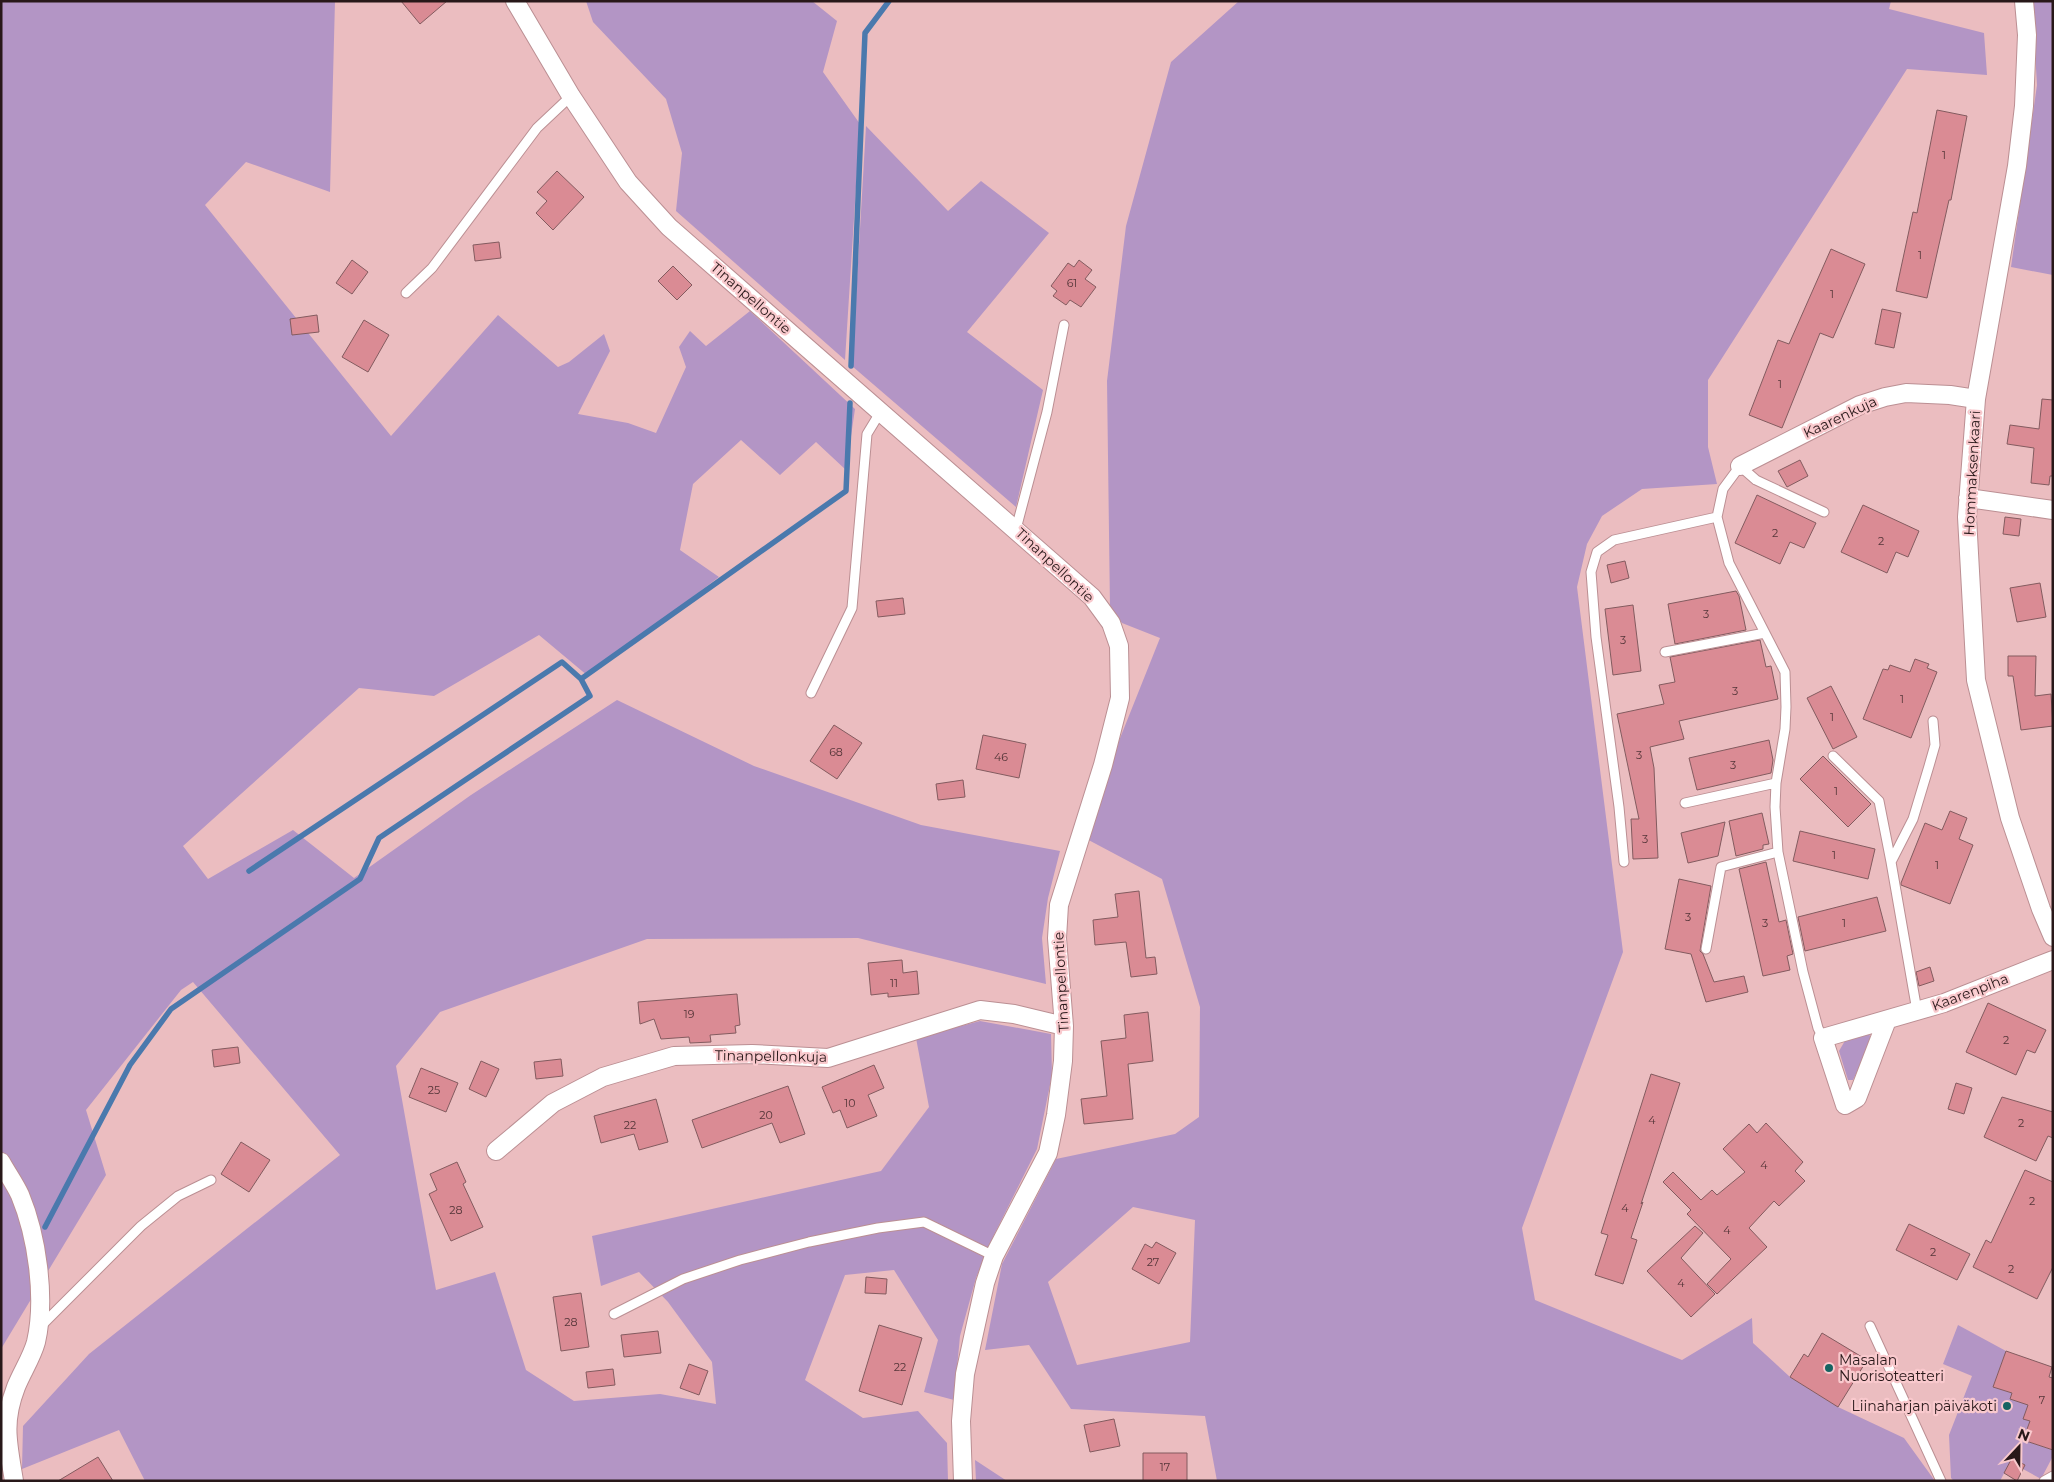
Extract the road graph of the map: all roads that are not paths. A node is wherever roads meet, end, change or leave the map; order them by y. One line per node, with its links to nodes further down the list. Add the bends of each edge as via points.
1 (514, 1): 3 (street, Tinanpellontie)
2 (2024, 1): 6 (street, Hommaksenkaari, via 2027,35 2024,106 2017,166)
3 (571, 96): 4 (lane, via 537,128 432,268); 7 (street, Tinanpellontie, via 628,182 670,227)
4 (406, 293)
5 (1064, 325): 13 (lane, via 1047,412)
6 (1976, 399): 8 (street, Kaarenkuja, via 1950,394 1885,396 1860,405); 9 (street, Hommaksenkaari)
7 (882, 411): 13 (street, Tinanpellontie); 16 (lane, via 867,434 852,608)
8 (1740, 466): 11 (lane, via 1756,480); 12 (lane, via 1723,489)
9 (1968, 498): 10 (street); 24 (street, Hommaksenkaari, via 1976,680 2010,818)
10 (2053, 510)
11 (1824, 512)
12 (1717, 518): 14 (lane, via 1729,563); 22 (lane, via 1614,540 1597,552 1591,572)
13 (1016, 529): 29 (street, Tinanpellontie, via 1092,597 1111,623 1119,646 1120,698 1103,765 1059,905 1057,938)
14 (1765, 633): 15 (lane); 19 (lane, via 1785,672 1785,729)
15 (1665, 652)
16 (811, 693)
17 (1933, 721): 23 (lane, via 1935,745 1930,766 1913,818)
18 (1832, 756): 23 (lane, via 1879,801)
19 (1776, 783): 20 (lane); 21 (lane)
20 (1685, 803)
21 (1778, 852): 25 (lane, via 1721,867); 30 (lane, via 1803,972)
22 (1624, 862)
23 (1890, 862): 27 (lane)
24 (2053, 937)
25 (1706, 949)
26 (2053, 960): 27 (street, Kaarenpiha)
27 (1917, 1011): 28 (street, Kaarenpiha)
28 (1887, 1020): 30 (street, Kaarenpiha); 30 (street, via 1857,1098 1845,1105)
29 (1064, 1026): 31 (street, Tinanpellonkuja, via 980,1010 828,1058 752,1054 674,1056 604,1077 553,1103); 34 (street, Tinanpellontie, via 1063,1061 1048,1153)
30 (1823, 1038)
31 (496, 1151)
32 (1, 1162): 37 (street, via 20,1195 35,1246 40,1293)
33 (211, 1180): 37 (lane, via 178,1196 141,1226)
34 (994, 1256): 35 (lane, via 924,1222 878,1228 740,1260 683,1279); 40 (street, Tinanpellontie, via 984,1283 965,1374 961,1421)
35 (614, 1314)
36 (1870, 1326): 41 (lane)
37 (38, 1330): 39 (street, via 7,1422)
38 (2053, 1476): 42 (lane)
39 (14, 1481)
40 (963, 1481)
41 (1941, 1481)
42 (2044, 1481)

